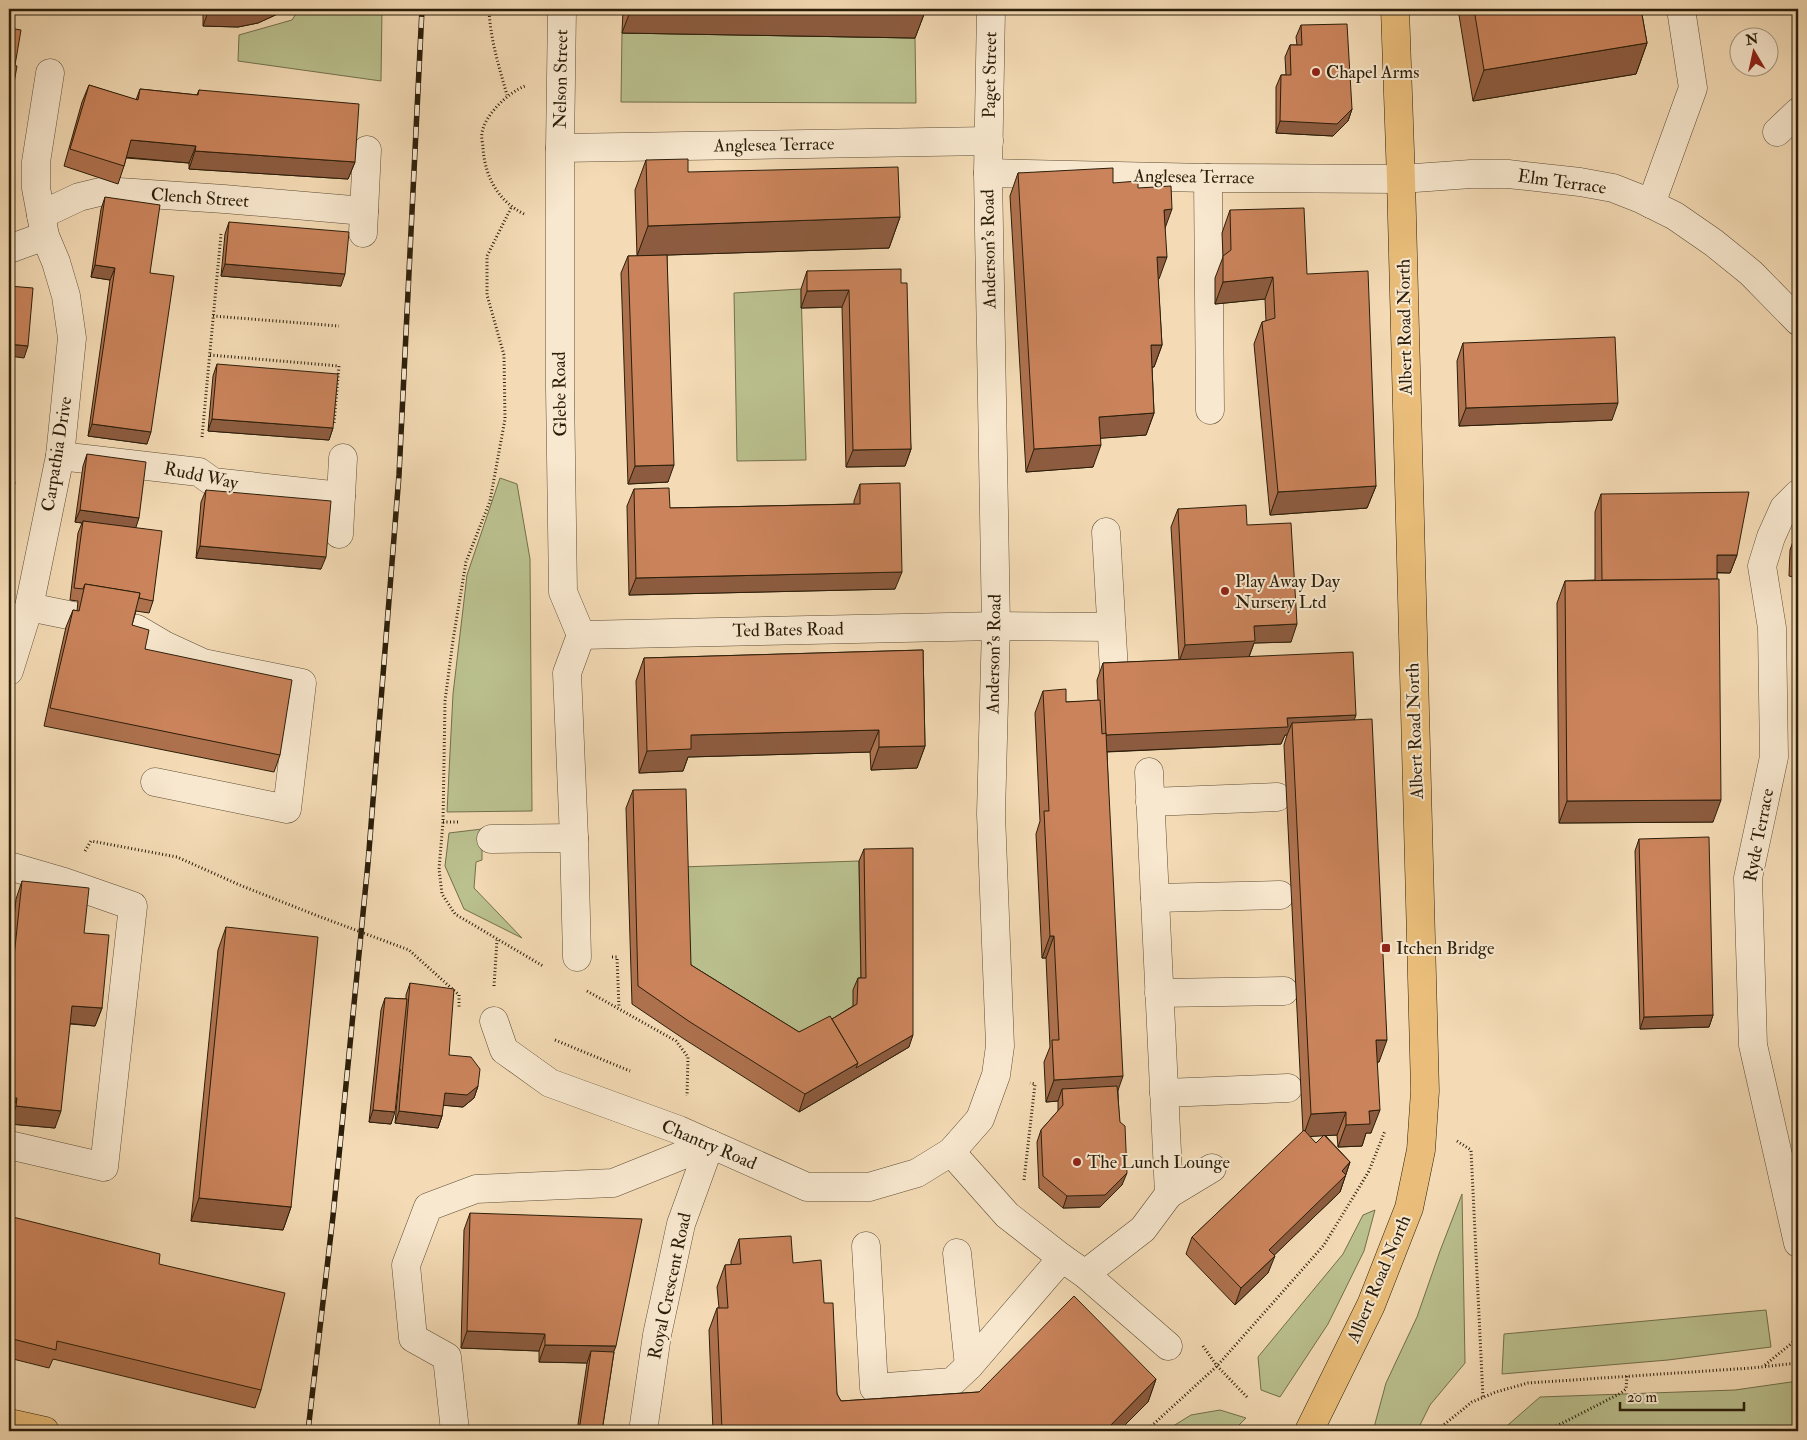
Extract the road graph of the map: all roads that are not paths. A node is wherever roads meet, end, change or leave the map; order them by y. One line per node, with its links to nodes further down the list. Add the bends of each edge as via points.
1 (562, 9): 9 (street, Nelson Street)
2 (991, 9): 8 (street, Paget Street)
3 (1395, 9): 13 (main road, Albert Road North)
4 (1681, 9): 14 (street, via 1693,88)
5 (50, 73): 15 (street, Carpathia Drive, via 36,162 36,188)
6 (1798, 112): 7 (street)
7 (1777, 132)
8 (988, 141): 9 (street, Anglesea Terrace); 11 (street, Anderson's Road)
9 (560, 148): 28 (street, Glebe Road, via 563,592)
10 (367, 150): 15 (street, Clench Street, via 364,222 224,199 104,191 79,197)
11 (988, 173): 12 (street, Anglesea Terrace); 26 (street, Anderson's Road)
12 (1208, 178): 13 (street, Anglesea Terrace); 18 (street)
13 (1401, 179): 14 (street, Elm Terrace, via 1508,174 1613,188); 62 (main road, Albert Road North, via 1424,1122 1421,1150 1403,1225 1370,1305)
14 (1651, 204): 17 (street, Elm Terrace, via 1714,243 1751,273)
15 (43, 225): 16 (street); 19 (street, Carpathia Drive, via 66,296 72,338)
16 (9, 249)
17 (1798, 321)
18 (1210, 410)
19 (60, 456): 22 (street, Rudd Way, via 199,472 213,482); 25 (street, Carpathia Drive)
20 (343, 458): 22 (street)
21 (1798, 494): 51 (street, Ryde Terrace, via 1784,508 1762,566 1772,628 1774,757 1748,878 1753,1045)
22 (341, 496): 24 (street)
23 (1106, 532): 27 (street)
24 (339, 534)
25 (29, 607): 29 (street, Carpathia Drive); 32 (street, via 137,628 203,663 302,682 286,809)
26 (996, 626): 27 (street, Ted Bates Road); 28 (street, Ted Bates Road); 48 (street, Anderson's Road, via 991,814 1000,1046 996,1075 980,1119)
27 (1111, 627): 30 (street)
28 (581, 635): 35 (street, via 567,673)
29 (10, 662)
30 (1114, 671)
31 (1149, 772): 34 (street)
32 (155, 782)
33 (1277, 797): 34 (street)
34 (1150, 802): 39 (street)
35 (574, 838): 36 (street); 40 (street)
36 (491, 839)
37 (9, 866): 47 (street, via 133,906 104,1167)
38 (1280, 895): 39 (street)
39 (1155, 898): 42 (street)
40 (577, 957)
41 (1284, 991): 42 (street)
42 (1159, 993): 45 (street)
43 (494, 1021): 46 (street, Chantry Road, via 504,1050 550,1083)
44 (1288, 1088): 45 (street)
45 (1164, 1093): 50 (street)
46 (710, 1144): 48 (street, Chantry Road, via 807,1187 869,1187 917,1173); 60 (street, via 613,1183 476,1189 428,1207 406,1265 413,1338 447,1357); 61 (street, Royal Crescent Road, via 681,1224 657,1335)
47 (9, 1145)
48 (950, 1152): 54 (street, via 1007,1215)
49 (1212, 1168): 50 (street)
50 (1168, 1194): 55 (street, via 1143,1229)
51 (1798, 1244)
52 (866, 1246): 57 (street, via 874,1388 952,1382)
53 (957, 1253): 57 (street)
54 (1062, 1258): 55 (street); 57 (street)
55 (1085, 1274): 56 (street)
56 (1168, 1346)
57 (968, 1366)
58 (9, 1423): 59 (main road)
59 (44, 1431)
60 (454, 1431)
61 (642, 1431)
62 (1309, 1431)

